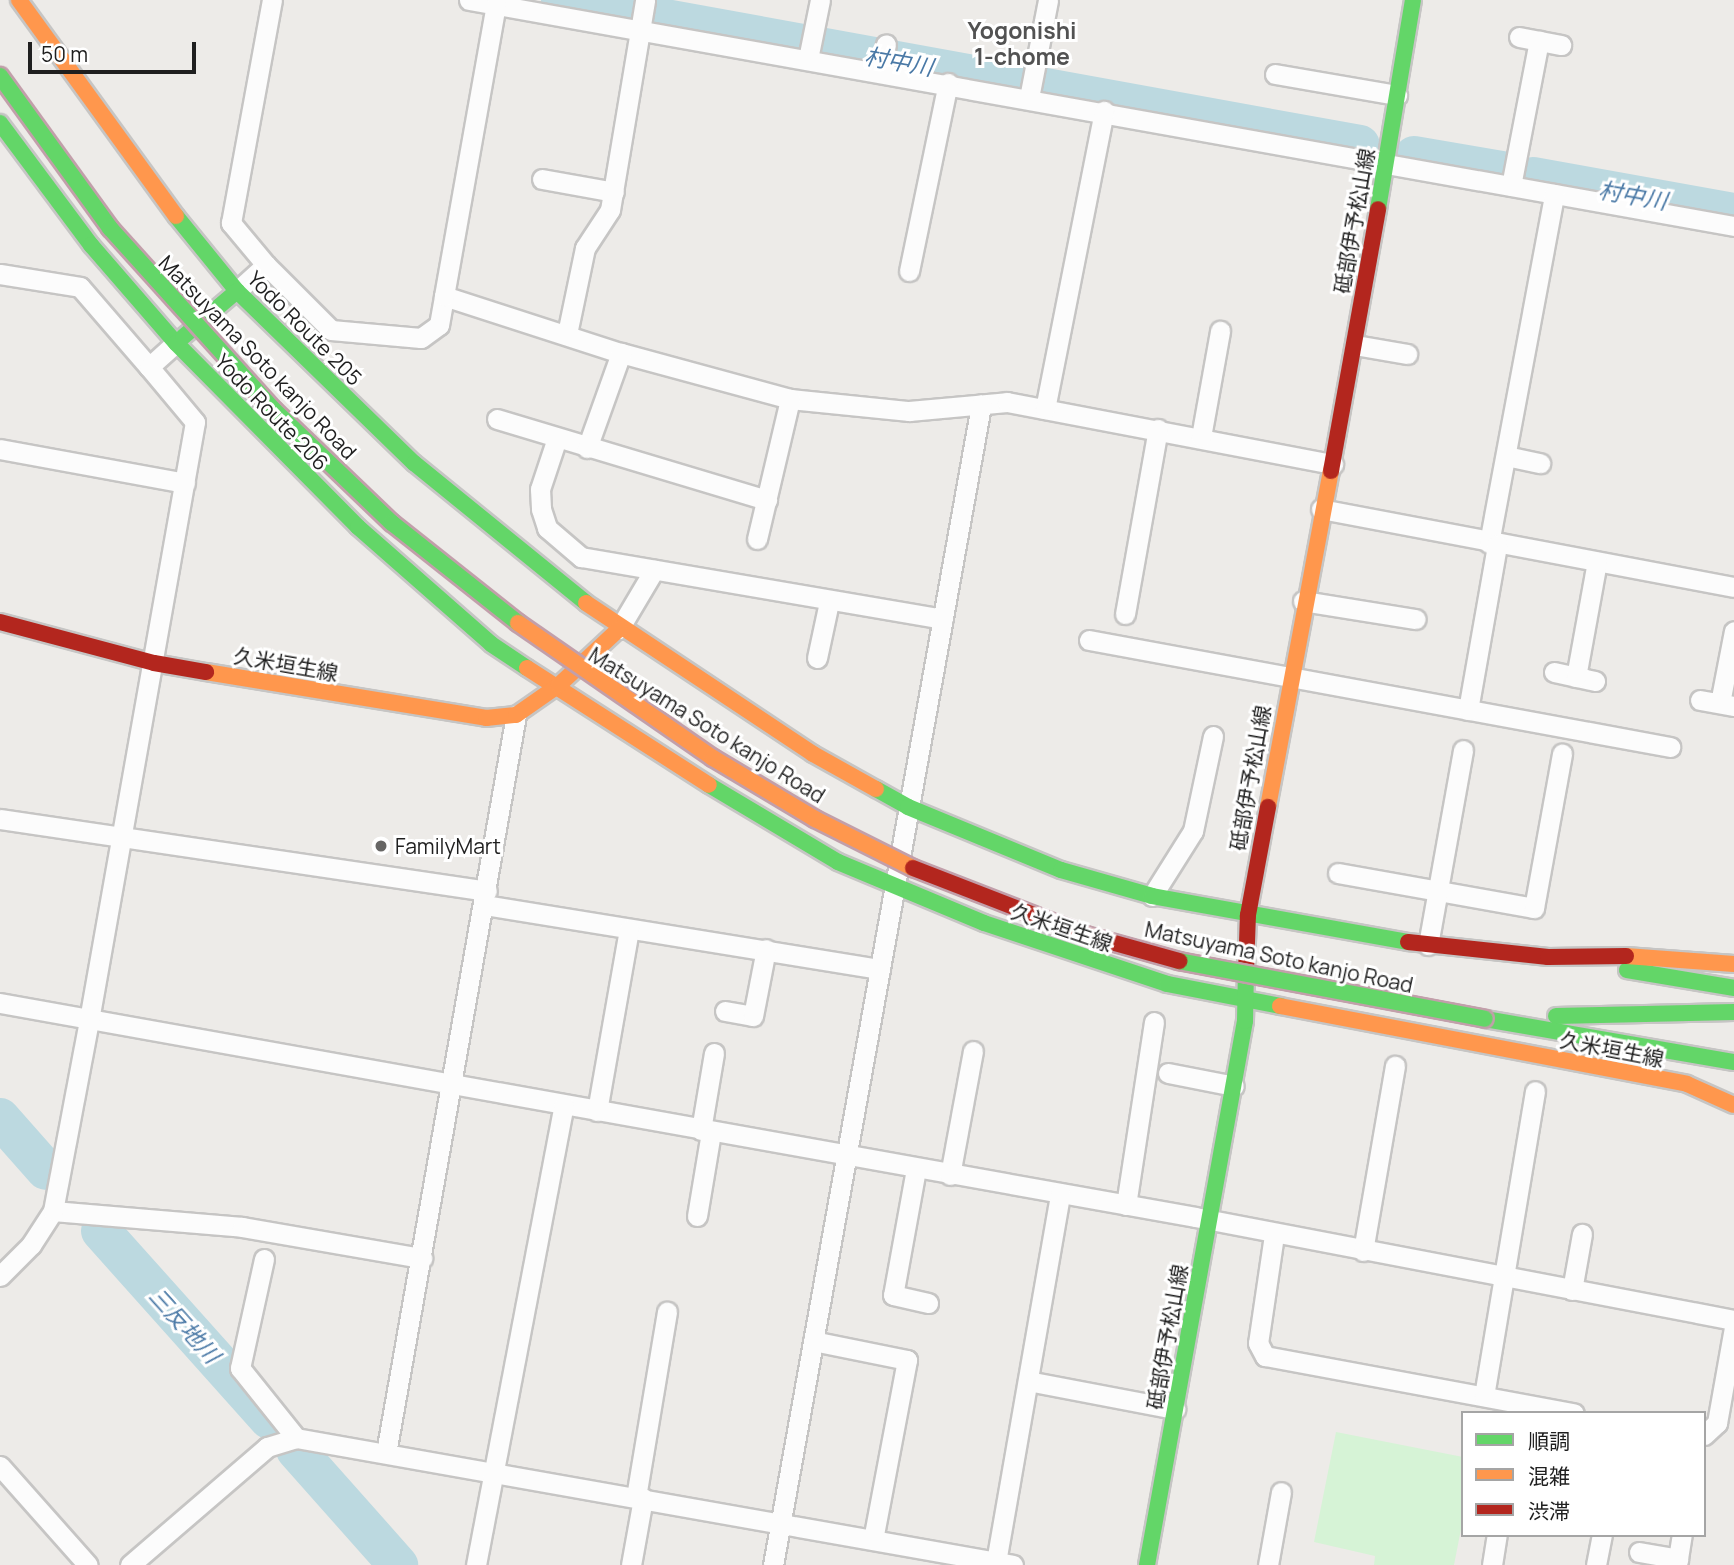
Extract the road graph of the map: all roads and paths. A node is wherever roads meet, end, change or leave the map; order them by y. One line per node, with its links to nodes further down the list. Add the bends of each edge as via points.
1 (19, 0): 28 (main road, Yodo Route 205, via 158,193)
2 (272, 0): 25 (street, via 231,223)
3 (469, 0): 8 (street)
4 (820, 0): 11 (street)
5 (1048, 0): 15 (street)
6 (1413, 0): 16 (main road, 砥部伊予松山線)
7 (644, 2): 9 (street)
8 (495, 5): 9 (street); 29 (street)
9 (640, 27): 11 (street); 22 (street)
10 (1561, 45): 21 (street, via 1529,39)
11 (810, 49): 14 (street, via 884,57)
12 (1275, 74): 16 (street)
13 (0, 76): 99 (main road, Matsuyama Soto kanjo Road, bridge, via 110,228 303,438 392,523 546,646 713,758 815,819 917,870 1086,935 1185,963)
14 (948, 83): 15 (street); 26 (street)
15 (1031, 90): 17 (street)
16 (1397, 95): 19 (main road, 砥部伊予松山線)
17 (1104, 111): 19 (street); 39 (street)
18 (0, 123): 32 (main road, Yodo Route 206, via 91,245)
19 (1385, 163): 21 (street); 33 (main road, 砥部伊予松山線)
20 (541, 179): 22 (street)
21 (1511, 186): 23 (street)
22 (614, 192): 31 (street, via 604,222 586,248)
23 (1554, 194): 24 (street); 46 (street)
24 (1734, 226)
25 (266, 265): 28 (street); 29 (street, via 331,330 421,338 439,325)
26 (909, 271)
27 (0, 274): 36 (street, via 80,287)
28 (237, 291): 32 (main road); 63 (main road, Yodo Route 205, via 414,463 562,587)
29 (444, 296): 31 (street)
30 (1220, 331): 42 (street)
31 (567, 334): 34 (street)
32 (176, 343): 36 (street); 70 (main road, Yodo Route 206, via 358,527 491,644)
33 (1355, 345): 35 (street); 48 (main road, 砥部伊予松山線)
34 (621, 353): 37 (street); 44 (street)
35 (1407, 354)
36 (149, 367): 49 (street, via 195,422)
37 (790, 399): 38 (street, via 909,411); 50 (street)
38 (981, 405): 39 (street, via 1007,402); 60 (street)
39 (1045, 409): 41 (street)
40 (497, 419): 43 (street)
41 (1158, 429): 42 (street); 59 (street)
42 (1201, 437): 48 (street)
43 (557, 438): 44 (street); 55 (street, via 540,489 547,528 581,557)
44 (587, 448): 50 (street)
45 (0, 449): 49 (street)
46 (1506, 456): 47 (street); 53 (street)
47 (1540, 463)
48 (1333, 464): 51 (main road, 砥部伊予松山線)
49 (186, 483): 67 (street)
50 (767, 500): 52 (street)
51 (1321, 509): 53 (street); 57 (main road, 砥部伊予松山線)
52 (757, 539)
53 (1493, 544): 54 (street); 73 (street)
54 (1597, 562): 56 (street); 68 (street, via 1586,679)
55 (654, 570): 58 (street); 63 (street)
56 (1734, 587)
57 (1303, 601): 61 (street); 69 (main road, 砥部伊予松山線)
58 (829, 602): 60 (street); 66 (street)
59 (1125, 614)
60 (943, 619): 79 (street)
61 (1416, 619)
62 (0, 622): 67 (main road, 久米垣生線)
63 (620, 629): 70 (main road); 79 (main road, via 813,754)
64 (1734, 631): 72 (street)
65 (1089, 640): 69 (street)
66 (817, 658)
67 (154, 663): 74 (main road, 久米垣生線, via 438,713); 81 (street)
68 (1554, 672)
69 (1289, 678): 73 (street); 87 (main road, 砥部伊予松山線)
70 (559, 685): 74 (main road); 83 (main road, 久米垣生線, via 746,809 838,862)
71 (1700, 700): 72 (street)
72 (1727, 705)
73 (1468, 710): 76 (street)
74 (516, 715): 86 (street)
75 (1213, 736): 85 (street, via 1193,831)
76 (1670, 747)
77 (1462, 750): 84 (street)
78 (1554, 765): 84 (street, via 1534,908)
79 (908, 807): 83 (street); 85 (main road, via 1061,870)
80 (0, 819): 81 (street)
81 (122, 838): 86 (street); 100 (street)
82 (1338, 873): 84 (street)
83 (894, 886): 93 (street); 95 (main road, 久米垣生線, via 1074,955 1167,984)
84 (1438, 891): 89 (street)
85 (1152, 896): 87 (main road)
86 (485, 898): 88 (street); 107 (street)
87 (1248, 915): 89 (main road); 95 (main road, 砥部伊予松山線)
88 (629, 930): 90 (street); 114 (street)
89 (1428, 945): 91 (main road)
90 (766, 949): 93 (street); 97 (street, via 753,1016)
91 (1548, 957): 92 (main road, via 1668,956); 94 (main road)
92 (1734, 964)
93 (880, 969): 116 (street)
94 (1734, 988)
95 (1249, 998): 108 (main road, 久米垣生線); 109 (main road, 砥部伊予松山線)
96 (0, 1003): 100 (street)
97 (724, 1011)
98 (1734, 1012): 99 (main road)
99 (1485, 1018): 104 (main road, Matsuyama Soto kanjo Road)
100 (89, 1020): 107 (street); 121 (street)
101 (1154, 1022): 120 (street)
102 (973, 1051): 118 (street)
103 (715, 1053): 115 (street)
104 (1734, 1064)
105 (1395, 1066): 126 (street)
106 (1168, 1073): 109 (street)
107 (453, 1084): 112 (street); 127 (street)
108 (1687, 1084): 111 (main road, 久米垣生線); 113 (main road, 久米垣生線)
109 (1234, 1086): 123 (main road, 砥部伊予松山線)
110 (1535, 1091): 130 (street)
111 (1734, 1096)
112 (564, 1105): 114 (street); 145 (street)
113 (1734, 1105)
114 (597, 1111): 115 (street)
115 (706, 1131): 116 (street); 122 (street)
116 (845, 1157): 117 (street); 136 (street)
117 (916, 1169): 118 (street); 132 (street, via 893,1296)
118 (950, 1175): 119 (street)
119 (1060, 1194): 120 (street); 137 (street)
120 (1126, 1205): 123 (street)
121 (53, 1211): 127 (street, via 242,1227); 129 (street, via 31,1245)
122 (696, 1216)
123 (1209, 1222): 125 (street); 139 (main road, 砥部伊予松山線)
124 (1582, 1234): 131 (street)
125 (1274, 1235): 126 (street); 138 (street, via 1258,1343 1265,1356)
126 (1363, 1251): 130 (street)
127 (422, 1258): 143 (street)
128 (264, 1259): 142 (street, via 240,1368)
129 (0, 1276)
130 (1501, 1277): 131 (street); 138 (street)
131 (1572, 1290): 134 (street)
132 (928, 1303)
133 (667, 1312): 147 (street)
134 (1734, 1320)
135 (1734, 1328): 141 (street, via 1717,1423)
136 (813, 1341): 148 (street); 152 (street, via 907,1360)
137 (1028, 1381): 139 (street); 156 (street)
138 (1484, 1396): 140 (street)
139 (1175, 1409): 162 (main road, 砥部伊予松山線)
140 (1563, 1411)
141 (1706, 1433)
142 (296, 1438): 143 (street); 158 (street, via 267,1447)
143 (386, 1453): 145 (street)
144 (0, 1466): 157 (street)
145 (495, 1473): 147 (street); 159 (street)
146 (1281, 1492): 163 (street)
147 (639, 1498): 148 (street); 160 (street)
148 (781, 1524): 152 (street); 161 (street)
149 (1497, 1537): 164 (street)
150 (1602, 1537): 165 (street)
151 (1682, 1537): 155 (street)
152 (873, 1541): 154 (street)
153 (1639, 1552): 155 (street)
154 (918, 1557): 156 (street)
155 (1677, 1562)
156 (1004, 1564)
157 (88, 1565)
158 (130, 1565)
159 (476, 1565)
160 (631, 1565)
161 (773, 1565)
162 (1147, 1565)
163 (1268, 1565)
164 (1492, 1565)
165 (1596, 1565)

